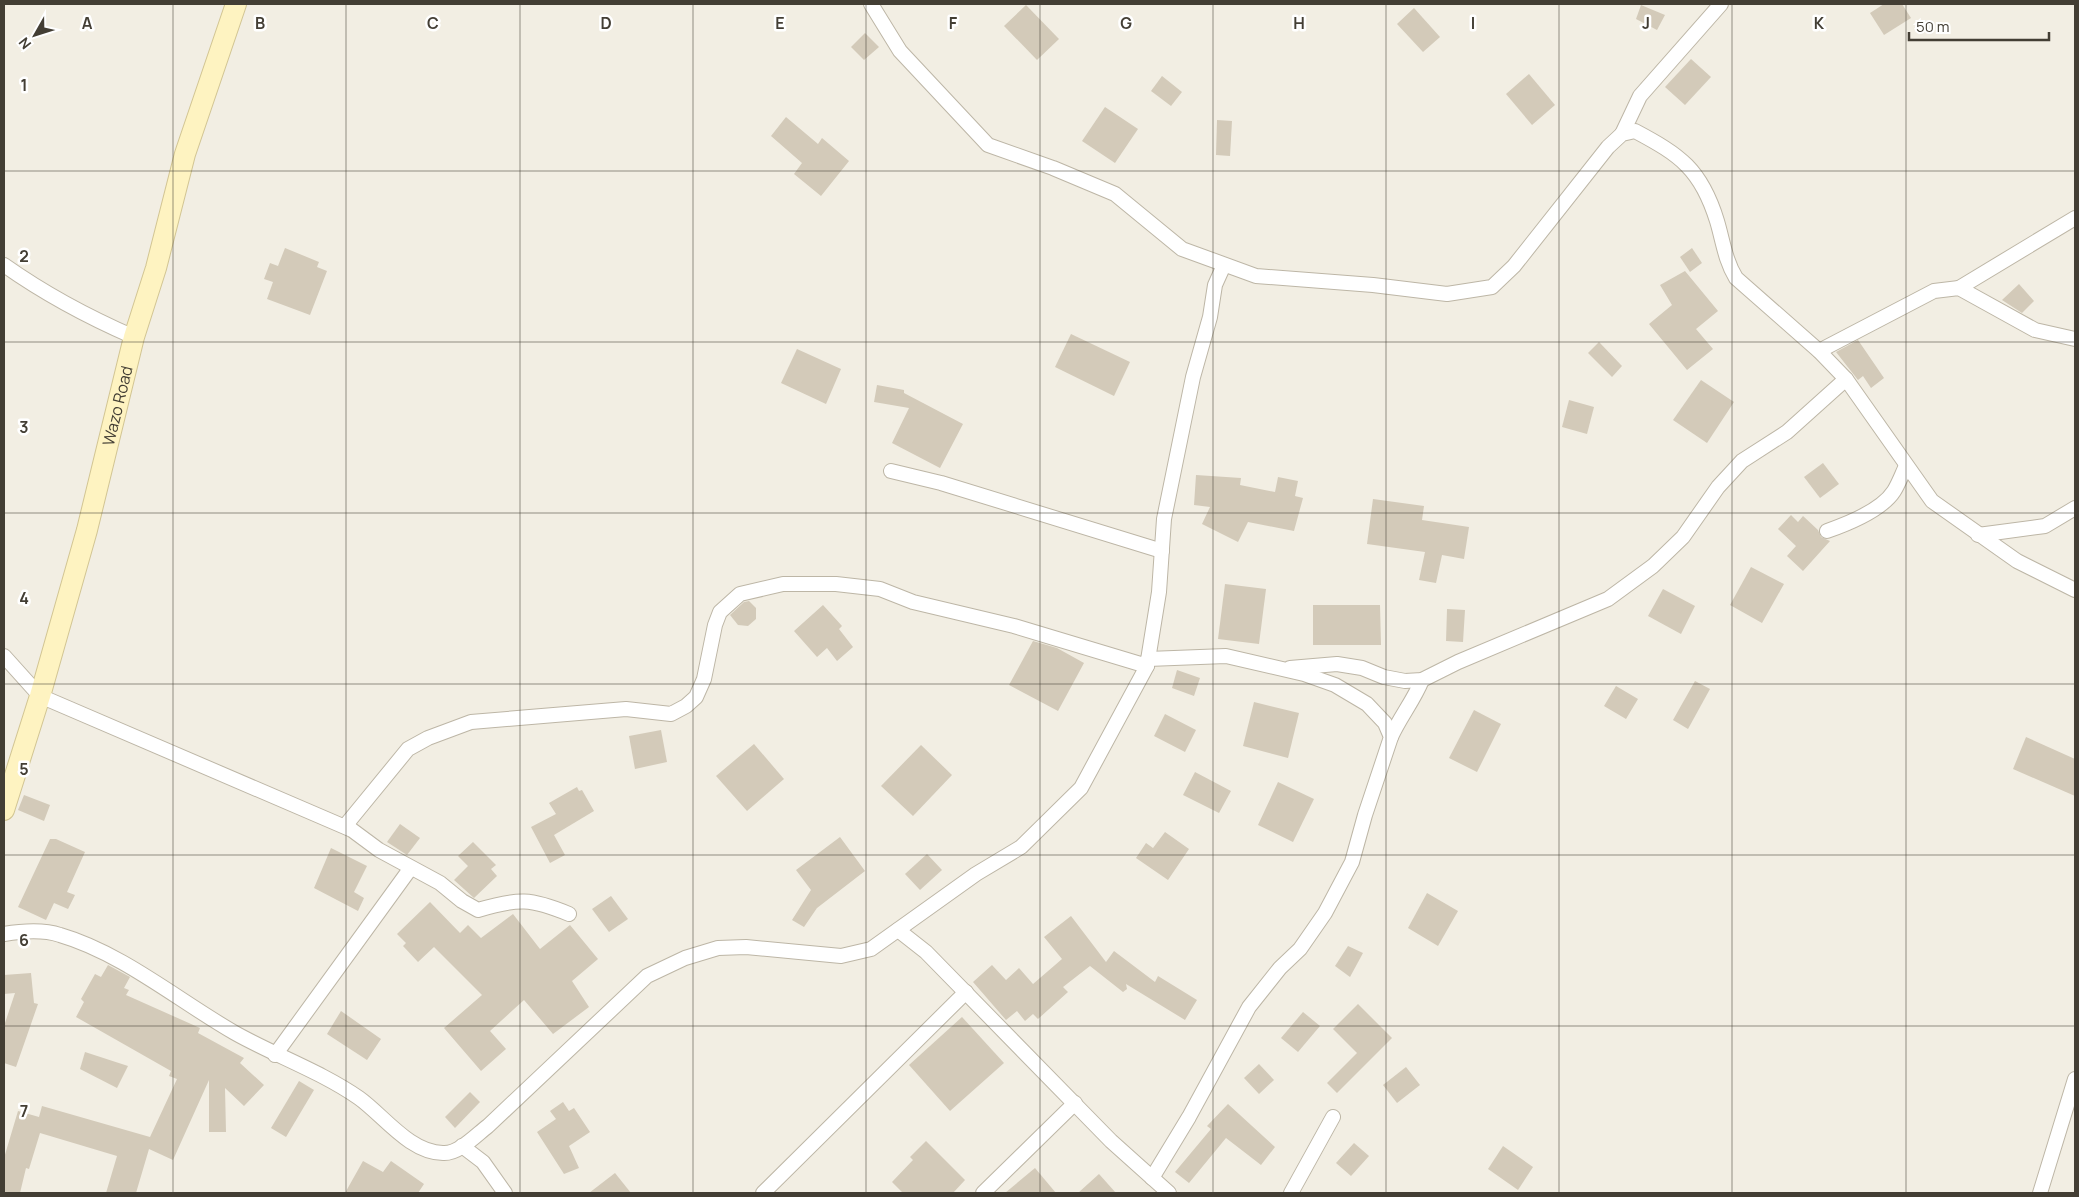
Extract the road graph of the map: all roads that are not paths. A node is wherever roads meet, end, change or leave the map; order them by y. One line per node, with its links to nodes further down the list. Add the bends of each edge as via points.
1 (236, 4): 9 (main road, Wazo Road, via 184,154 156,268)
2 (871, 4): 7 (street, via 900,51 988,145 1115,194 1182,249)
3 (1721, 4): 4 (street, via 1640,96)
4 (1622, 134): 7 (street, via 1585,175 1514,266 1492,287 1447,294 1256,276); 11 (street, via 1635,131 1672,150 1692,169 1704,189 1728,264 1736,278)
5 (2075, 218): 8 (street)
6 (4, 265): 9 (street, via 86,316)
7 (1224, 265): 18 (street, via 1215,285 1210,317 1193,377 1164,519)
8 (1959, 288): 10 (street, via 2035,330); 11 (street, via 1934,291)
9 (134, 337): 24 (main road, Wazo Road, via 87,530)
10 (2075, 339)
11 (1820, 351): 12 (street)
12 (1846, 379): 13 (street); 23 (street, via 1786,432 1742,461 1718,487 1682,537 1632,582 1608,599)
13 (1906, 466): 16 (street, via 1893,493 1878,506 1853,522); 17 (street, via 1932,501)
14 (891, 471): 18 (street)
15 (2075, 508): 17 (street, via 2045,526)
16 (1827, 531)
17 (1978, 534): 19 (street, via 2017,561)
18 (1162, 551): 21 (street)
19 (2075, 590)
20 (4, 656): 24 (street)
21 (1148, 662): 22 (street, via 1226,656); 27 (street, via 914,602 880,589 836,584 784,584 740,594 720,612 704,679 692,702 678,712 596,710 471,722 408,749); 30 (street, via 1081,788 1021,847 976,874)
22 (1281, 669): 23 (street, via 1337,664 1362,668 1405,682); 25 (street, via 1335,685 1366,704 1386,723)
23 (1422, 680): 25 (street)
24 (40, 696): 26 (main road, Wazo Road); 27 (street)
25 (1391, 737): 38 (street, via 1352,862 1326,913 1249,1008)
26 (4, 810)
27 (345, 826): 28 (street)
28 (410, 869): 29 (street, via 440,883 478,910 520,900 545,904); 33 (street)
29 (569, 914)
30 (898, 930): 32 (street, via 926,952); 37 (street, via 871,950 841,956 746,947 718,948 685,958 647,976 488,1126)
31 (4, 934): 33 (street, via 30,931 59,934 101,952)
32 (966, 992): 35 (street); 40 (street)
33 (275, 1055): 37 (street, via 359,1098 396,1131 423,1147 444,1154)
34 (2075, 1078): 44 (street)
35 (1074, 1103): 38 (street); 41 (street)
36 (1333, 1117): 43 (street)
37 (462, 1146): 39 (street, via 483,1162)
38 (1152, 1178): 42 (street)
39 (506, 1193)
40 (762, 1193)
41 (983, 1193)
42 (1168, 1193)
43 (1291, 1193)
44 (2040, 1193)

